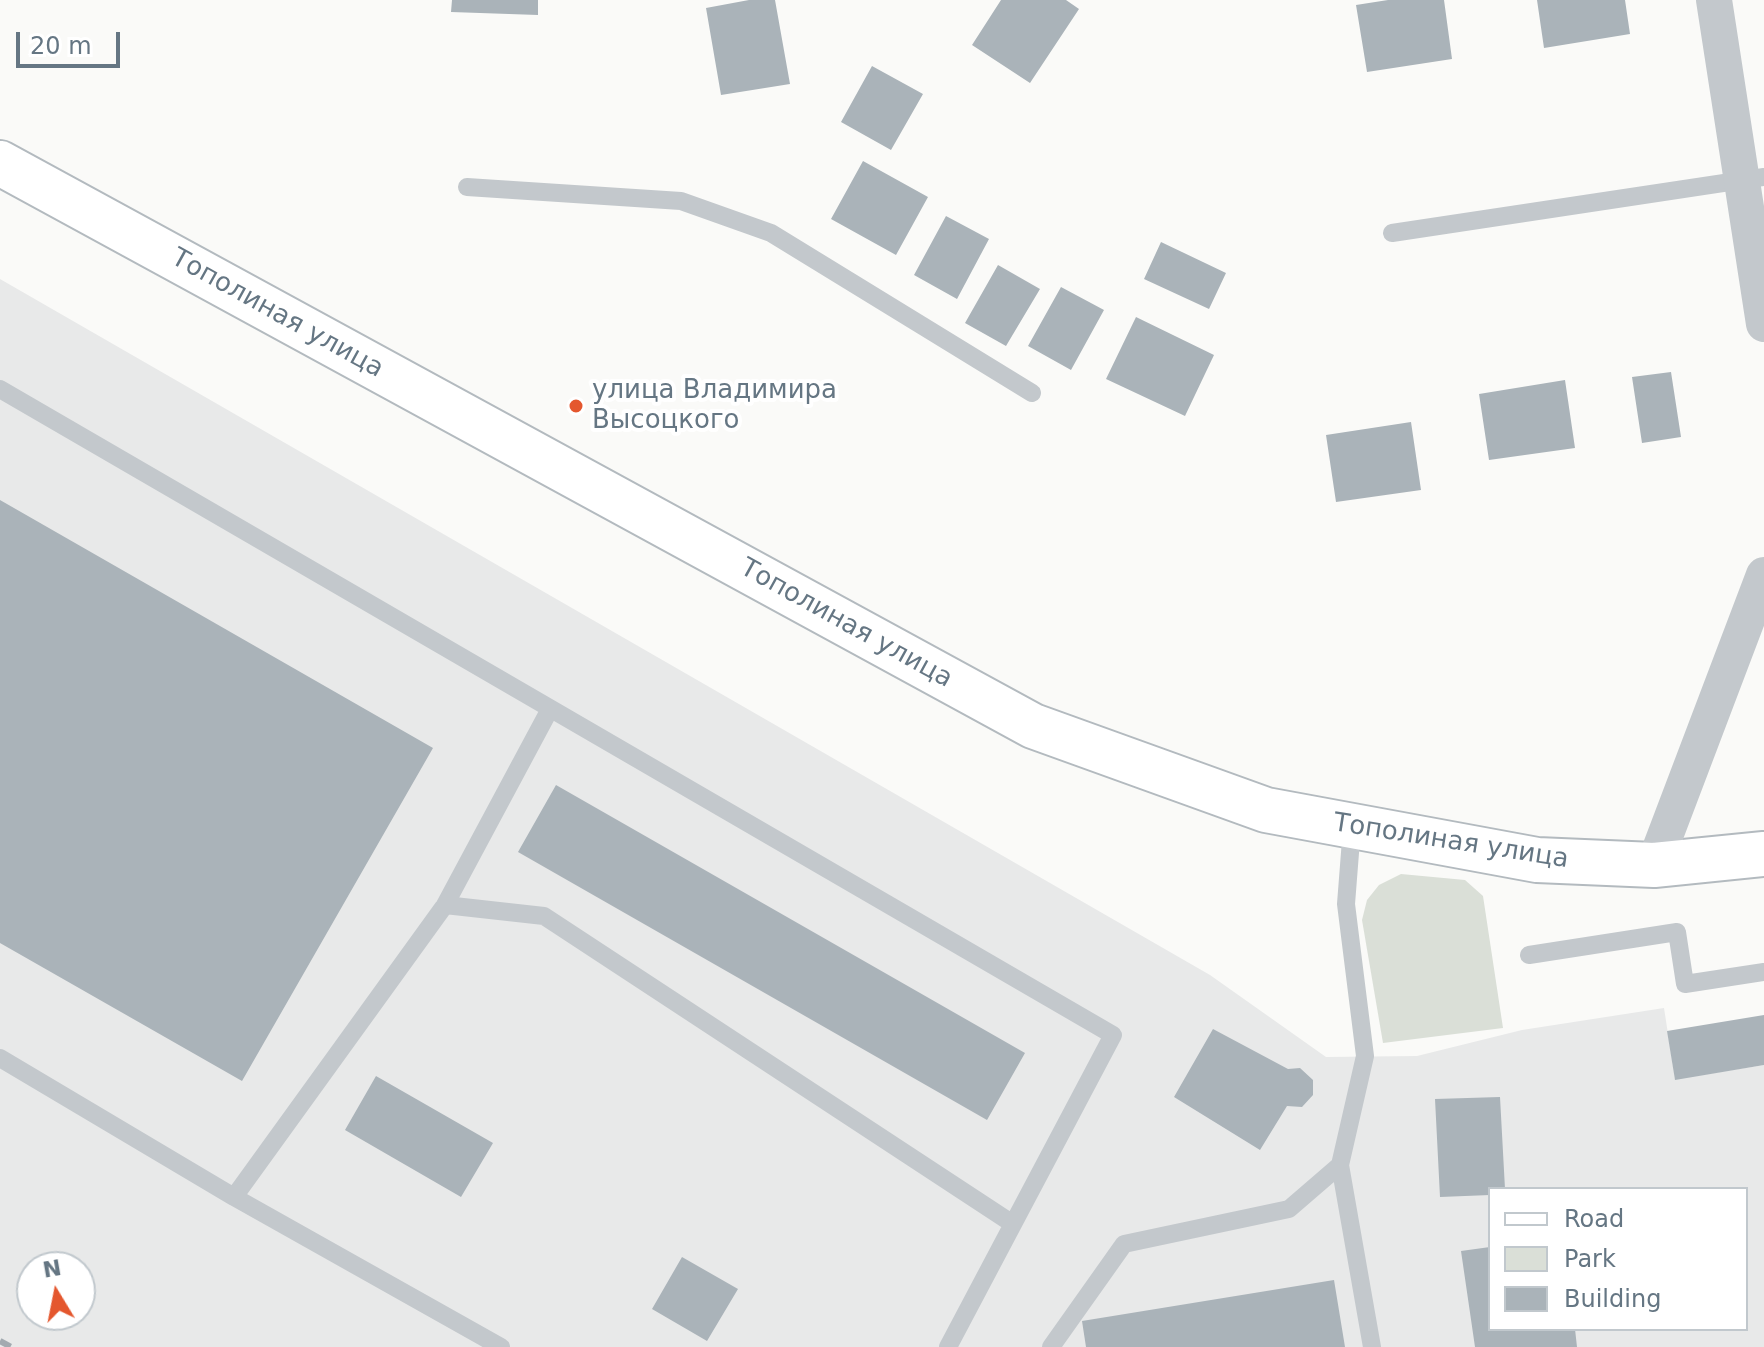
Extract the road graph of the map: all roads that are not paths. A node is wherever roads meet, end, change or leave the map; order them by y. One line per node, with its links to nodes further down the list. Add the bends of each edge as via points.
1 (1714, 0): 3 (street)
2 (0, 163): 11 (main road, Тополиная улица, via 1033,726 1266,810)
3 (1753, 178): 5 (lane); 6 (street)
4 (467, 187): 8 (lane, via 681,201 771,233)
5 (1392, 233)
6 (1764, 324)
7 (0, 389): 10 (lane)
8 (1032, 393)
9 (1764, 575): 13 (street)
10 (550, 709): 14 (lane); 20 (lane, via 1113,1035)
11 (1352, 827): 13 (main road, Тополиная улица, via 1537,860); 18 (lane, via 1346,904 1365,1056)
12 (1764, 854): 13 (main road, Тополиная улица)
13 (1654, 865)
14 (445, 905): 19 (lane); 20 (lane, via 544,916)
15 (1529, 955): 16 (lane, via 1677,932 1685,984)
16 (1764, 972)
17 (0, 1058): 19 (lane)
18 (1340, 1165): 23 (lane, via 1289,1209 1124,1244); 24 (lane)
19 (234, 1197): 21 (lane)
20 (1013, 1224): 22 (lane)
21 (501, 1347)
22 (948, 1347)
23 (1051, 1347)
24 (1372, 1347)

